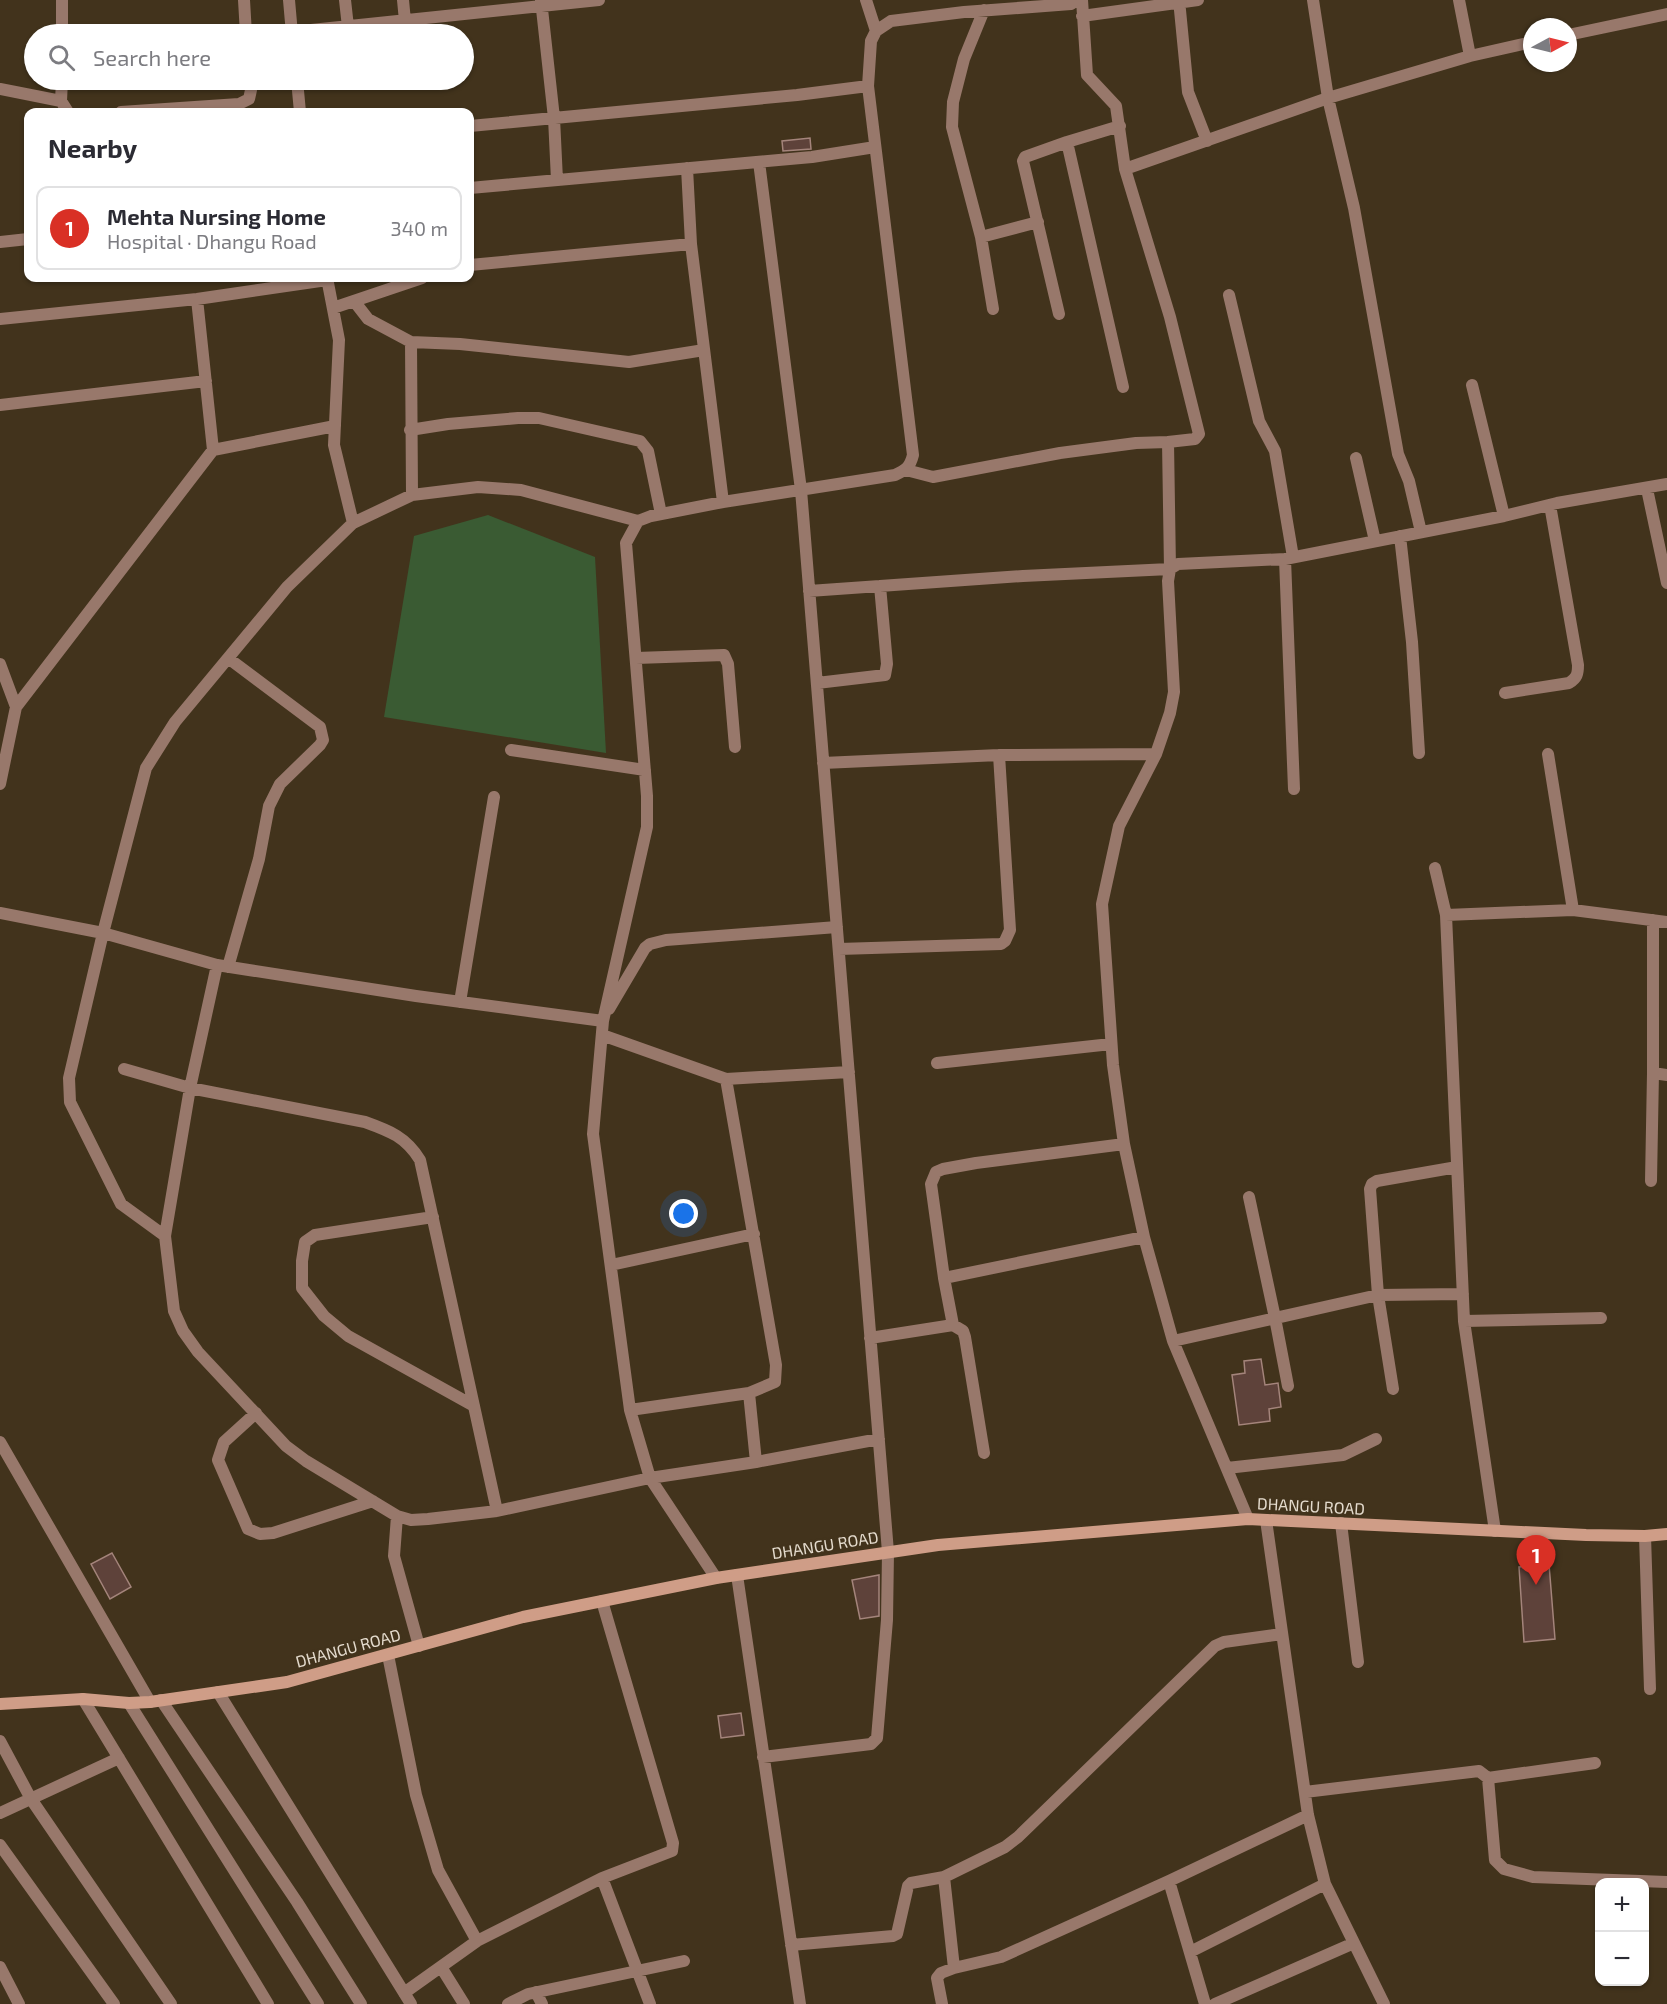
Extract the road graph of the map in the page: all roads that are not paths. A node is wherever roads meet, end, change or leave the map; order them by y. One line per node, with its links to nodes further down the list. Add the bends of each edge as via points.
1 (62, 0): 20 (street)
2 (243, 0): 21 (street)
3 (289, 0): 22 (street)
4 (345, 0): 23 (street)
5 (403, 0): 19 (street)
6 (599, 0): 14 (street)
7 (866, 0): 25 (street)
8 (1077, 0): 16 (street, via 1071,4)
9 (1082, 0): 18 (street)
10 (1198, 0): 13 (street)
11 (1313, 0): 34 (street)
12 (1459, 0): 28 (street)
13 (1179, 2): 18 (street); 41 (street, via 1188,92)
14 (541, 3): 19 (street); 38 (street)
15 (964, 6): 16 (street); 25 (street, via 891,21)
16 (984, 10): 50 (street, via 964,58 953,102 952,127)
17 (1667, 14): 26 (street)
18 (1082, 16): 40 (street, via 1087,75 1113,102)
19 (405, 21): 24 (street)
20 (62, 24)
21 (245, 24)
22 (291, 24)
23 (348, 24)
24 (376, 24)
25 (876, 31): 29 (street, via 871,41)
26 (1577, 32)
27 (1523, 44): 28 (street)
28 (1470, 56): 34 (street)
29 (868, 86): 38 (street); 43 (street)
30 (0, 89): 35 (street)
31 (63, 90): 35 (street)
32 (251, 90): 36 (street, via 249,99 239,104)
33 (298, 90): 37 (street)
34 (1328, 98): 41 (street); 87 (street, via 1354,208 1398,454)
35 (64, 107)
36 (180, 108)
37 (300, 108)
38 (554, 118): 39 (street); 47 (street)
39 (474, 126)
40 (1119, 126): 42 (street); 46 (street)
41 (1207, 141): 46 (street)
42 (1066, 142): 49 (street, via 1024,157); 69 (street)
43 (875, 147): 44 (street); 76 (street, via 913,455)
44 (759, 162): 45 (street); 79 (street)
45 (687, 168): 47 (street); 53 (street)
46 (1125, 169): 73 (street, via 1200,434 1195,439)
47 (557, 180): 48 (street)
48 (474, 188)
49 (1038, 222): 50 (street); 63 (street)
50 (981, 237): 62 (street)
51 (24, 239): 52 (street)
52 (0, 242)
53 (691, 244): 54 (street); 66 (street)
54 (474, 265)
55 (302, 282): 59 (street)
56 (328, 282): 61 (street)
57 (410, 282): 60 (street)
58 (1229, 295): 90 (street, via 1259,421 1275,451)
59 (197, 299): 64 (street); 67 (street)
60 (354, 301): 61 (street); 65 (street, via 368,319)
61 (333, 308): 71 (street, via 339,340)
62 (993, 309)
63 (1059, 314)
64 (0, 319)
65 (411, 342): 66 (street, via 629,362); 72 (street)
66 (704, 350): 81 (street)
67 (206, 381): 70 (street); 74 (street)
68 (1472, 385): 84 (street)
69 (1123, 387)
70 (0, 405)
71 (335, 426): 74 (street); 86 (street, via 334,446)
72 (410, 430): 80 (street); 83 (street, via 539,418 640,441 648,452)
73 (1168, 442): 76 (street, via 1060,453 933,477); 91 (street)
74 (213, 450): 100 (street)
75 (1356, 458): 89 (street)
76 (906, 470): 79 (street)
77 (1667, 484): 78 (street)
78 (1647, 489): 82 (street); 92 (street)
79 (801, 490): 81 (street); 94 (street)
80 (412, 495): 85 (street, via 478,487 521,490); 86 (street)
81 (723, 502): 83 (street)
82 (1550, 505): 84 (street); 99 (street, via 1578,673 1569,683)
83 (661, 514): 85 (street)
84 (1503, 516): 87 (street)
85 (639, 521): 96 (street, via 626,543)
86 (353, 523): 95 (street, via 287,587)
87 (1421, 532): 88 (street)
88 (1400, 536): 89 (street); 103 (street)
89 (1375, 542): 90 (street)
90 (1289, 558): 91 (street, via 1178,564); 110 (street)
91 (1170, 570): 93 (street); 104 (street, via 1174,692)
92 (1667, 583)
93 (880, 586): 94 (street); 98 (street, via 885,675)
94 (809, 591): 98 (street)
95 (228, 658): 119 (street, via 175,722 146,768); 121 (street, via 320,727 323,740 275,790 259,860)
96 (636, 658): 101 (street, via 724,655); 108 (street)
97 (0, 664): 100 (street)
98 (817, 683): 107 (street)
99 (1505, 693)
100 (16, 708): 109 (street)
101 (735, 747)
102 (511, 750): 108 (street)
103 (1419, 753)
104 (1156, 754): 106 (street); 125 (street, via 1119,826 1102,904)
105 (1548, 754): 113 (street)
106 (999, 755): 107 (street); 120 (street, via 1010,930 1005,941)
107 (823, 763): 118 (street)
108 (645, 770): 123 (street, via 647,827)
109 (0, 784)
110 (1294, 789)
111 (494, 797): 122 (street)
112 (1435, 868): 115 (street)
113 (1573, 910): 115 (street); 116 (street)
114 (0, 913): 119 (street)
115 (1446, 915): 134 (street)
116 (1653, 920): 117 (street); 129 (street)
117 (1667, 922)
118 (837, 927): 120 (street); 123 (street, via 650,944)
119 (103, 933): 121 (street); 139 (street, via 69,1078 70,1102 120,1204)
120 (838, 949): 128 (street)
121 (222, 966): 122 (street); 132 (street)
122 (460, 1002): 123 (street)
123 (603, 1021): 124 (street)
124 (602, 1035): 131 (street); 141 (street, via 594,1134)
125 (1111, 1044): 126 (street); 133 (street)
126 (937, 1063)
127 (124, 1068): 132 (street)
128 (849, 1072): 131 (street); 149 (street)
129 (1653, 1073): 130 (street); 135 (street)
130 (1667, 1075)
131 (726, 1078): 138 (street)
132 (190, 1088): 137 (street, via 365,1122 387,1130 412,1147 420,1160); 139 (street)
133 (1124, 1144): 140 (street); 142 (street, via 976,1162 936,1172 932,1184)
134 (1457, 1167): 143 (street); 144 (street, via 1372,1184)
135 (1651, 1181)
136 (1249, 1197): 145 (street)
137 (433, 1217): 154 (street); 154 (street, via 315,1235 305,1242 302,1288 324,1316 348,1336)
138 (753, 1234): 141 (street); 153 (street, via 777,1377 771,1385)
139 (165, 1236): 156 (street, via 174,1311 183,1331)
140 (1144, 1237): 142 (street); 150 (street)
141 (611, 1265): 155 (street)
142 (944, 1278): 148 (street)
143 (1463, 1294): 144 (street); 147 (street)
144 (1377, 1295): 145 (street); 152 (street)
145 (1275, 1318): 150 (street); 151 (street)
146 (1601, 1318): 147 (street)
147 (1464, 1322): 170 (street)
148 (953, 1324): 149 (street); 160 (street, via 965,1336)
149 (870, 1338): 158 (street)
150 (1173, 1341): 162 (street)
151 (1288, 1386)
152 (1393, 1389)
153 (749, 1393): 155 (street); 161 (street)
154 (474, 1406): 165 (street)
155 (630, 1410): 163 (street)
156 (256, 1413): 164 (street, via 286,1446); 164 (street, via 224,1442 218,1460 248,1529 260,1534 273,1533)
157 (1376, 1439): 162 (street, via 1342,1455)
158 (879, 1440): 161 (street); 173 (street)
159 (0, 1442): 184 (street)
160 (984, 1453)
161 (756, 1462): 163 (street)
162 (1227, 1468): 167 (street)
163 (650, 1478): 165 (street); 175 (street)
164 (373, 1501): 166 (street)
165 (497, 1511): 166 (street, via 411,1520)
166 (397, 1515): 178 (street, via 394,1556)
167 (1248, 1519): 168 (street, DHANGU ROAD); 173 (street, DHANGU ROAD)
168 (1266, 1520): 169 (street, DHANGU ROAD); 177 (street)
169 (1341, 1524): 170 (street, DHANGU ROAD); 180 (street)
170 (1495, 1531): 172 (street, DHANGU ROAD)
171 (1667, 1534): 172 (street, DHANGU ROAD)
172 (1645, 1536): 181 (street)
173 (888, 1552): 174 (street, DHANGU ROAD); 188 (street, via 887,1620 877,1738 871,1744)
174 (736, 1575): 175 (street, DHANGU ROAD); 188 (street)
175 (716, 1578): 176 (street, DHANGU ROAD)
176 (602, 1601): 178 (street, DHANGU ROAD, via 524,1617); 198 (street, via 674,1847 669,1853)
177 (1282, 1634): 192 (street); 197 (street, via 1215,1646 1018,1837)
178 (419, 1646): 179 (street, DHANGU ROAD)
179 (388, 1654): 182 (street, DHANGU ROAD, via 287,1682); 202 (street, via 416,1795 438,1870)
180 (1358, 1662)
181 (1650, 1689)
182 (218, 1692): 184 (street, DHANGU ROAD); 212 (street)
183 (83, 1699): 185 (street, DHANGU ROAD); 186 (street, DHANGU ROAD); 189 (street)
184 (156, 1701): 185 (street, DHANGU ROAD); 218 (street, via 297,1902)
185 (129, 1703): 217 (street)
186 (0, 1704)
187 (0, 1741): 193 (street)
188 (763, 1757): 204 (street)
189 (119, 1758): 193 (street); 216 (street)
190 (1595, 1763): 191 (street)
191 (1488, 1778): 192 (street, via 1479,1771); 200 (street, via 1494,1860 1504,1869 1533,1877)
192 (1305, 1792): 195 (street)
193 (31, 1799): 194 (street); 215 (street)
194 (0, 1813)
195 (1308, 1815): 199 (street); 201 (street)
196 (0, 1845): 214 (street)
197 (944, 1877): 204 (street, via 915,1881 908,1886 899,1932 892,1936); 209 (street)
198 (602, 1878): 202 (street); 210 (street)
199 (1169, 1881): 205 (street); 209 (street, via 1001,1957)
200 (1667, 1882)
201 (1325, 1884): 203 (street); 205 (street)
202 (477, 1941): 207 (street)
203 (1354, 1943): 227 (street); 228 (street)
204 (791, 1945): 224 (street)
205 (1190, 1952): 226 (street)
206 (684, 1961): 210 (street)
207 (441, 1966): 212 (street); 220 (street)
208 (0, 1967): 213 (street)
209 (954, 1968): 225 (street, via 938,1975)
210 (638, 1972): 211 (street); 223 (street)
211 (536, 1992): 221 (street); 222 (street)
212 (404, 1993): 219 (street)
213 (19, 2004)
214 (114, 2004)
215 (171, 2004)
216 (268, 2004)
217 (318, 2004)
218 (361, 2004)
219 (411, 2004)
220 (464, 2004)
221 (508, 2004)
222 (542, 2004)
223 (650, 2004)
224 (800, 2004)
225 (942, 2004)
226 (1205, 2004)
227 (1215, 2004)
228 (1384, 2004)

